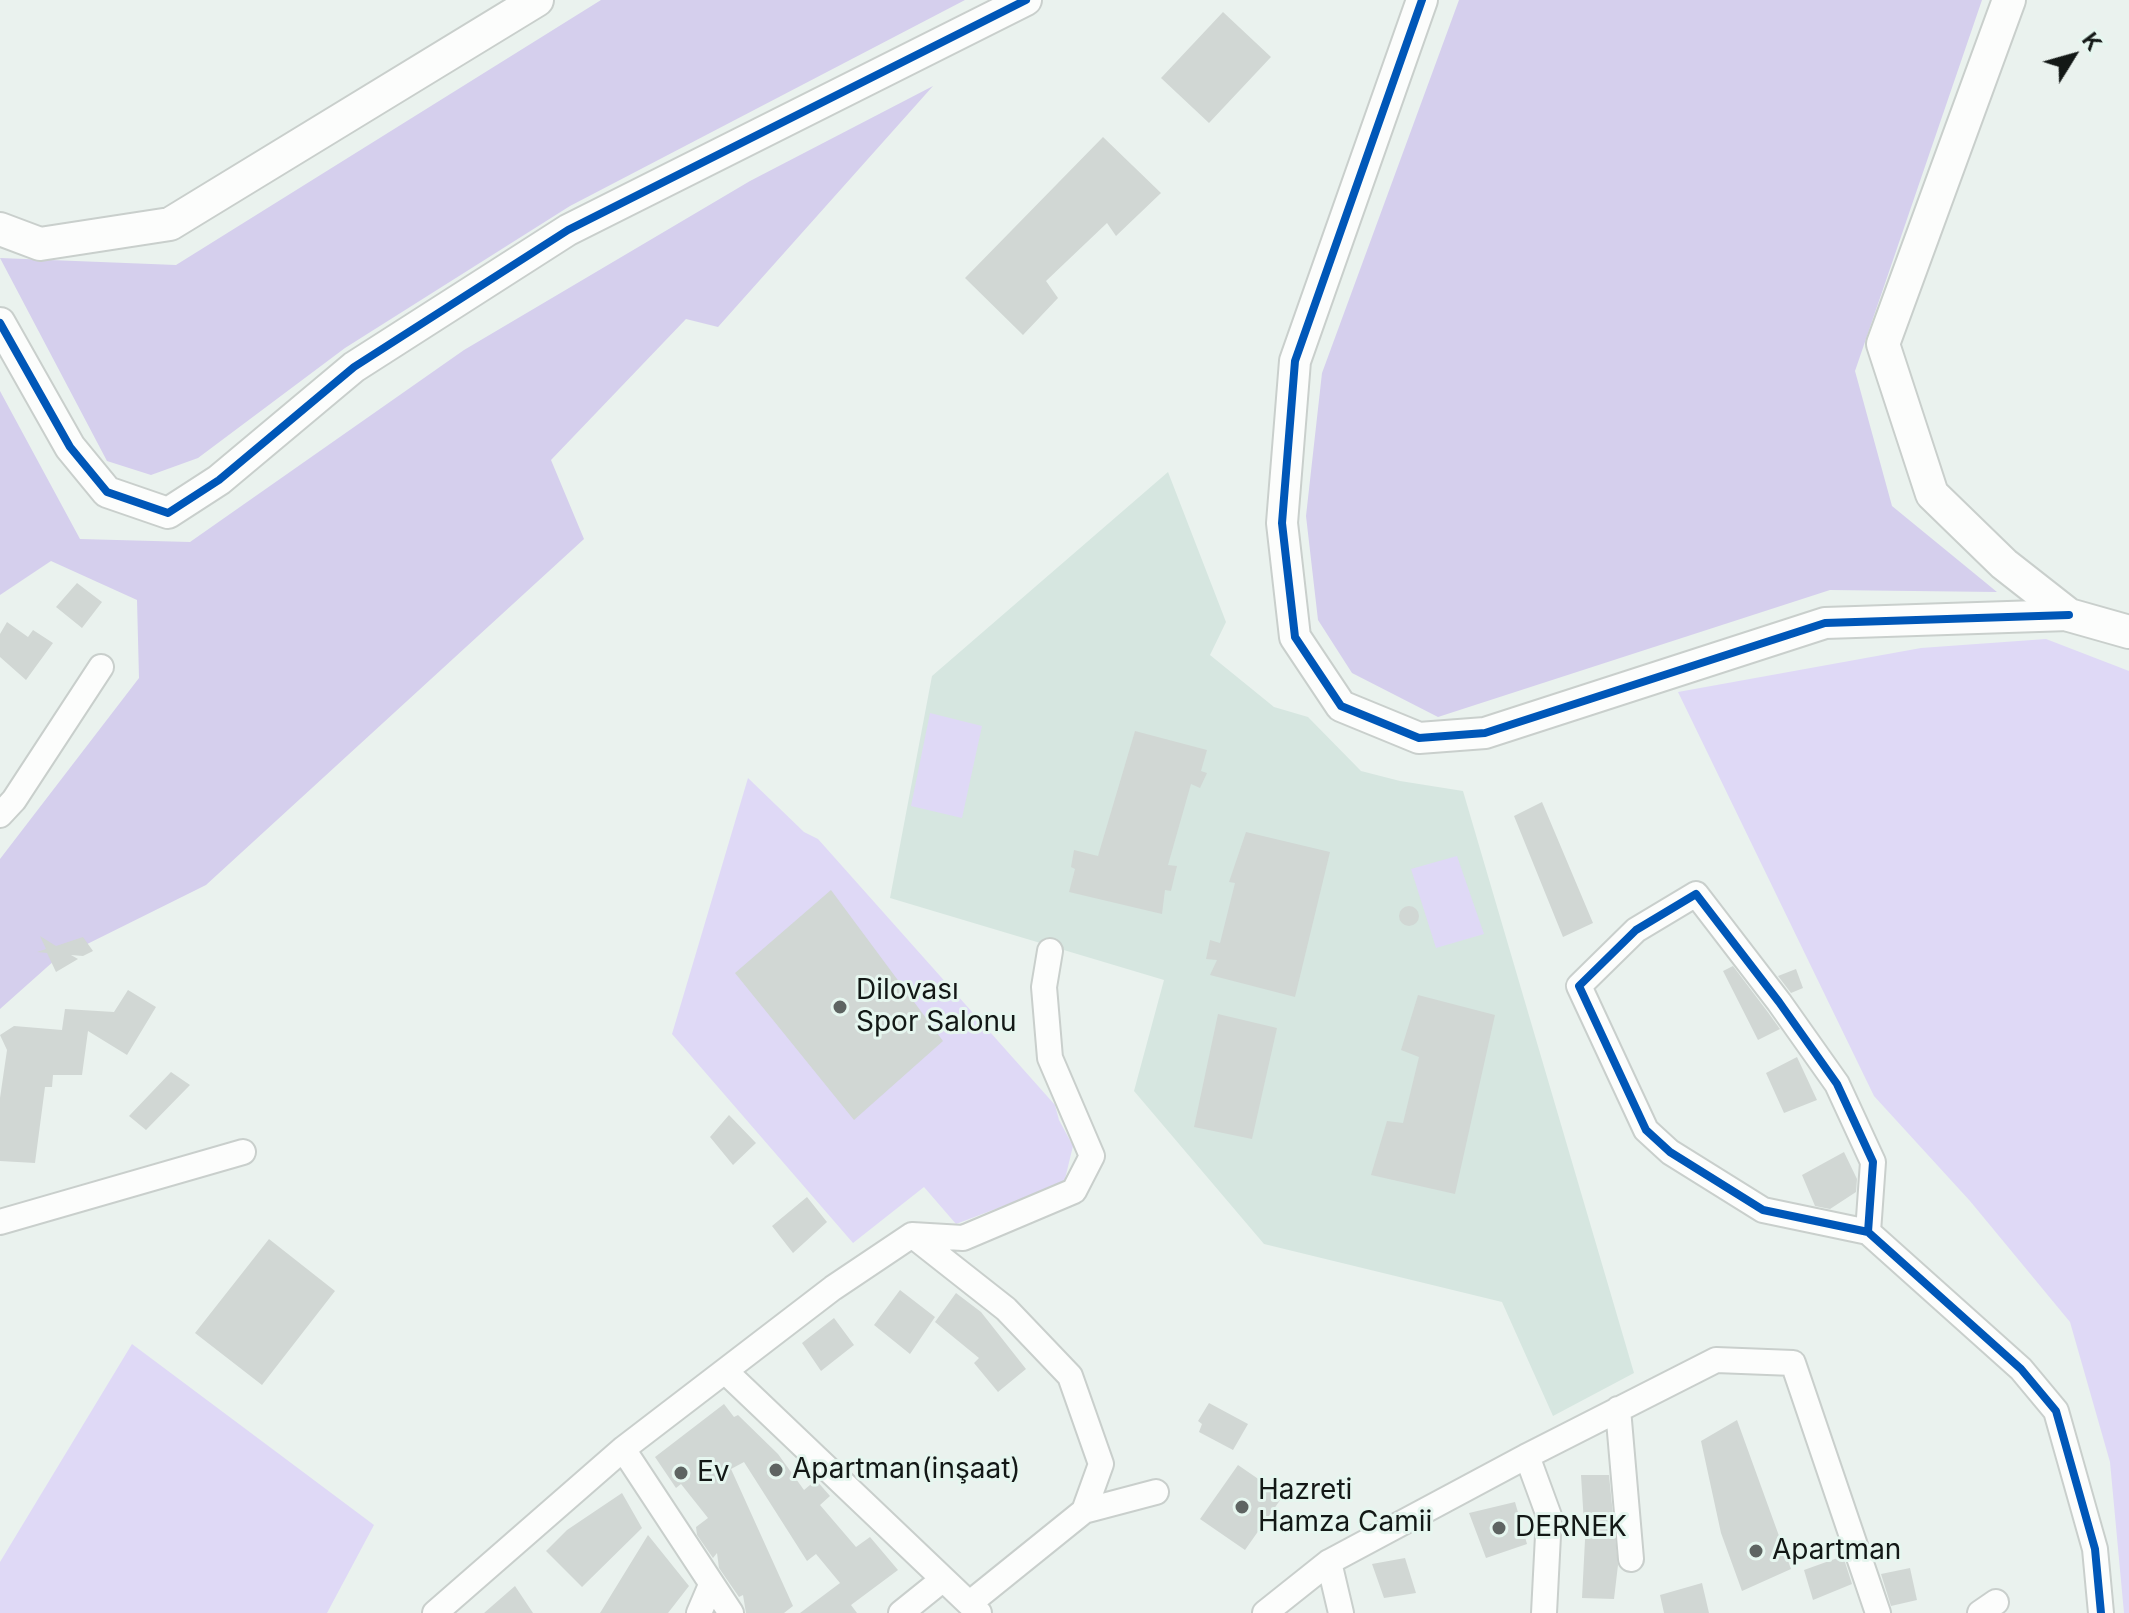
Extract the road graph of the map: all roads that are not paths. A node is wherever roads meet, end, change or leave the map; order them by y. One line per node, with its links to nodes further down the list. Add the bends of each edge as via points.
1 (537, 0): 5 (main road, via 170,224 40,244)
2 (1026, 0): 6 (street, via 568,230 354,367 219,480 168,513 107,492 70,447)
3 (1422, 0): 7 (street, via 1295,361 1282,523 1295,637 1341,706 1419,738 1485,733 1825,623)
4 (2009, 0): 7 (main road, via 1883,344 1932,494 2004,564)
5 (0, 229)
6 (0, 323)
7 (2069, 615): 8 (main road)
8 (2129, 632)
9 (101, 667): 10 (street)
10 (0, 815)
11 (1050, 951): 15 (street, via 1044,987 1050,1058 1092,1156 1074,1191 963,1238)
12 (243, 1152): 13 (street)
13 (0, 1222)
14 (1868, 1232): 14 (street, via 1873,1162 1837,1084 1761,978 1696,894 1636,930 1579,986 1646,1130 1670,1152 1763,1210); 35 (street, via 2021,1369 2056,1411 2095,1549)
15 (912, 1235): 16 (street, via 833,1288); 21 (street, via 1006,1309 1070,1376 1101,1464)
16 (726, 1372): 18 (street); 24 (street)
17 (1618, 1409): 19 (street); 22 (street); 34 (street, via 1716,1360 1793,1363)
18 (623, 1449): 25 (street); 27 (street)
19 (1527, 1456): 23 (street); 33 (street, via 1549,1516)
20 (1156, 1492): 21 (street)
21 (1084, 1511): 26 (street)
22 (1631, 1559)
23 (1329, 1562): 31 (street); 32 (street)
24 (942, 1580): 26 (street); 30 (street)
25 (711, 1585): 28 (street); 29 (street)
26 (974, 1608)
27 (435, 1613)
28 (699, 1613)
29 (731, 1613)
30 (901, 1613)
31 (1265, 1613)
32 (1341, 1613)
33 (1544, 1613)
34 (1878, 1613)
35 (2101, 1613)

